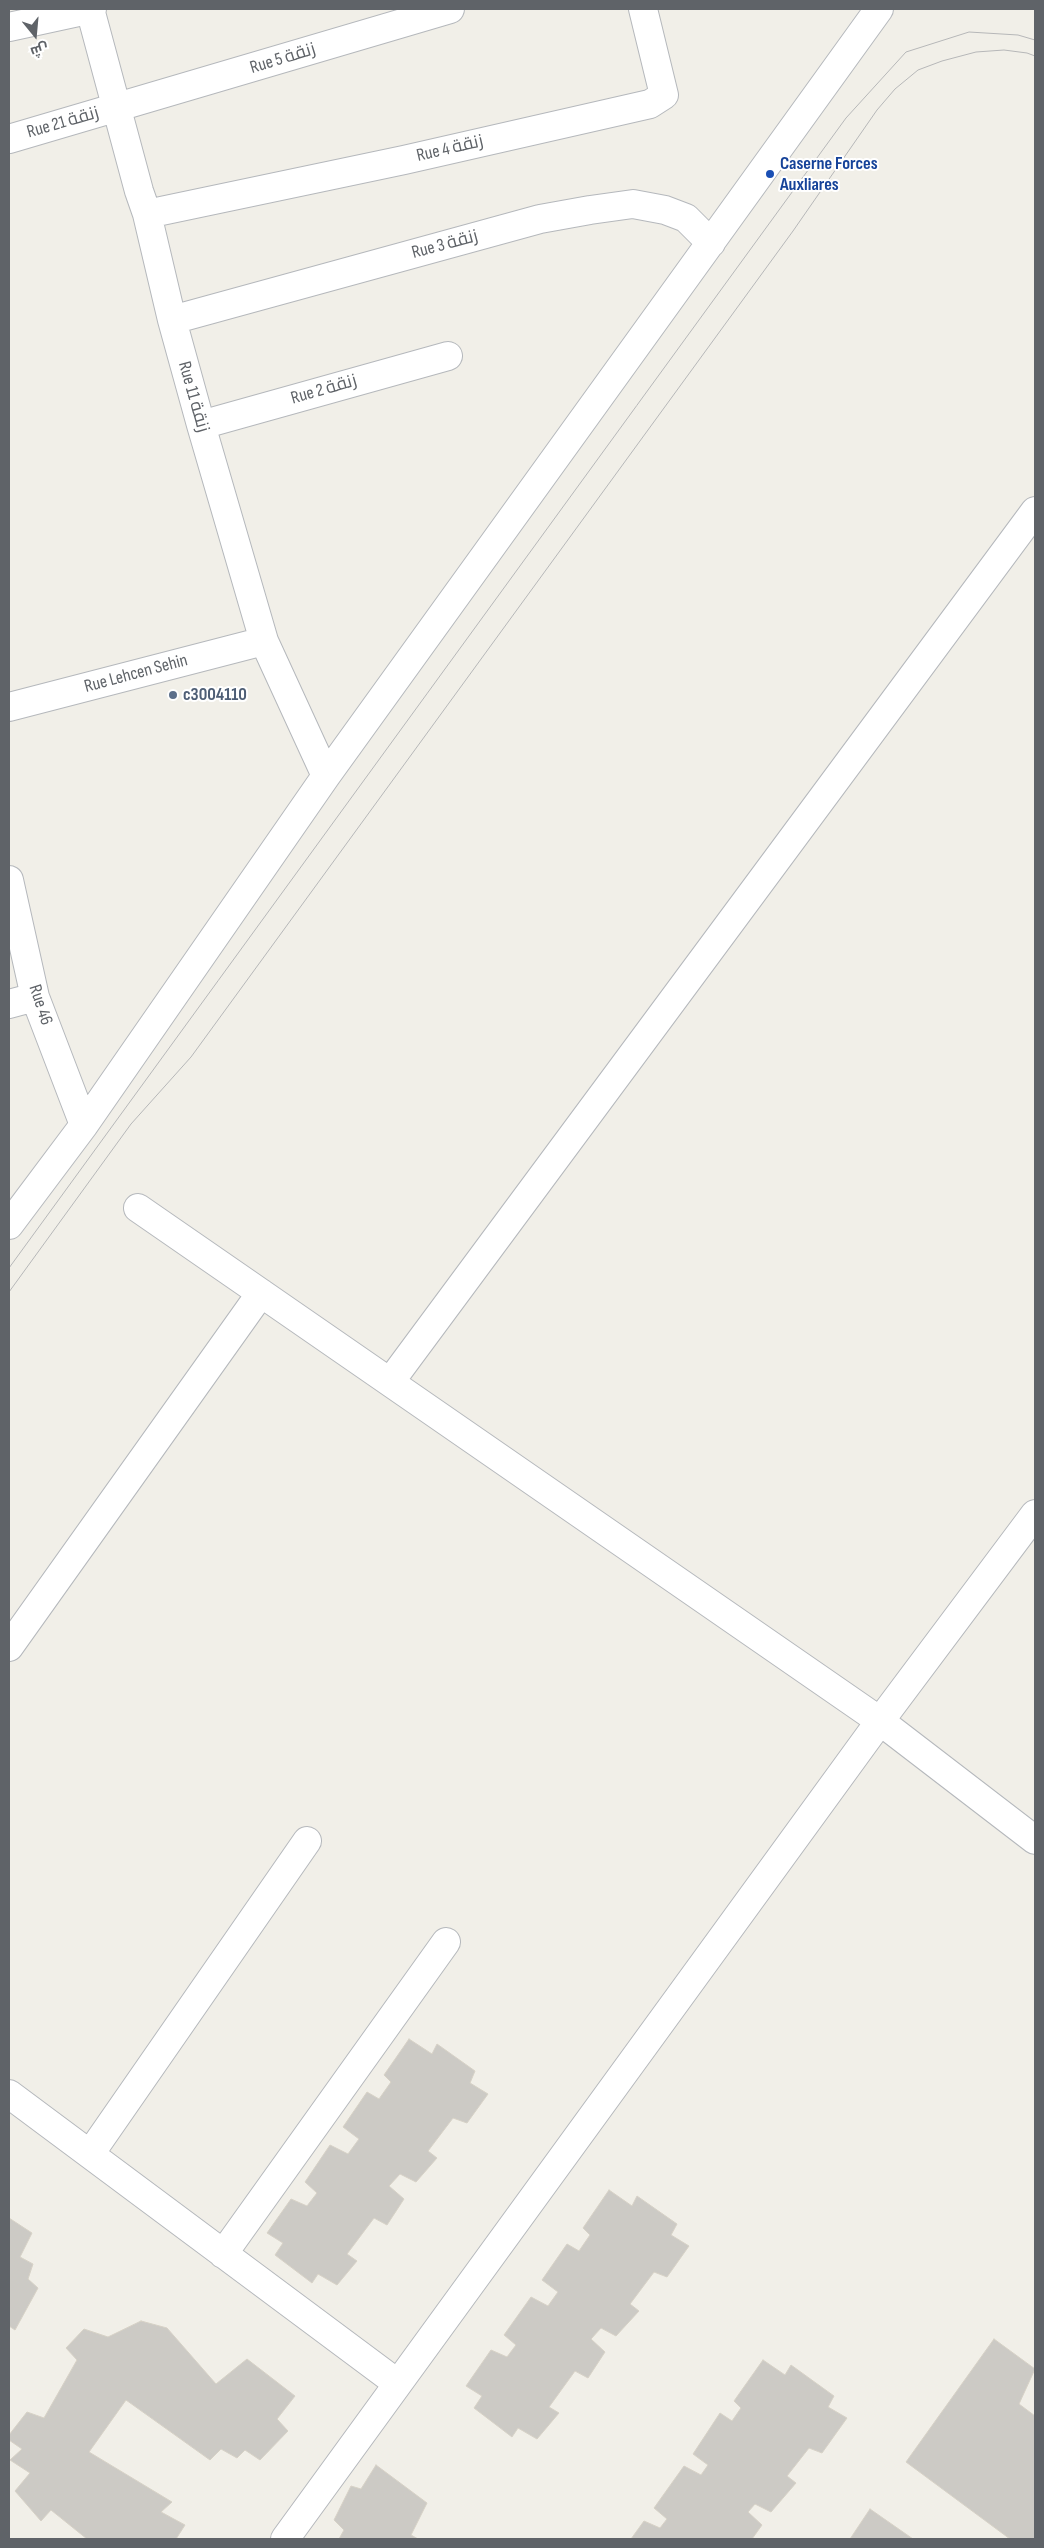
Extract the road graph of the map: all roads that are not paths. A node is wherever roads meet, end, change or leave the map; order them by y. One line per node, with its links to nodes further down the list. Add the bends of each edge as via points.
1 (91, 9): 5 (street); 6 (street, Rue 11 زنقة)
2 (450, 9): 6 (street, Rue 5 زنقة)
3 (643, 9): 8 (street, Rue 4 زنقة, via 664,95 650,104)
4 (879, 9): 9 (street)
5 (20, 24)
6 (116, 108): 7 (street, Rue 21 زنقة); 8 (street, Rue 11 زنقة)
7 (9, 139)
8 (147, 214): 10 (street, Rue 11 زنقة)
9 (711, 243): 10 (street, Rue 3 زنقة, via 686,218 665,210 633,204 598,209 540,219); 16 (street)
10 (172, 320): 12 (street, Rue 11 زنقة)
11 (448, 356): 12 (street, Rue 2 زنقة)
12 (201, 425): 14 (street, Rue 11 زنقة)
13 (1035, 511): 24 (street)
14 (264, 641): 15 (street, Rue Lehcen Sehin); 16 (street, Rue 11 زنقة)
15 (9, 707)
16 (326, 776): 20 (street)
17 (9, 880): 18 (street, Rue 46)
18 (36, 997): 19 (street); 20 (street, Rue 46)
19 (9, 1004)
20 (84, 1125): 22 (street)
21 (138, 1208): 23 (street)
22 (9, 1225)
23 (261, 1293): 24 (street); 26 (street)
24 (390, 1382): 27 (street)
25 (1035, 1514): 27 (street)
26 (9, 1647)
27 (880, 1721): 28 (street); 34 (street)
28 (1035, 1840)
29 (307, 1841): 32 (street)
30 (446, 1942): 33 (street)
31 (9, 2094): 32 (street)
32 (90, 2154): 33 (street)
33 (223, 2254): 34 (street)
34 (397, 2383): 35 (street)
35 (285, 2539)

